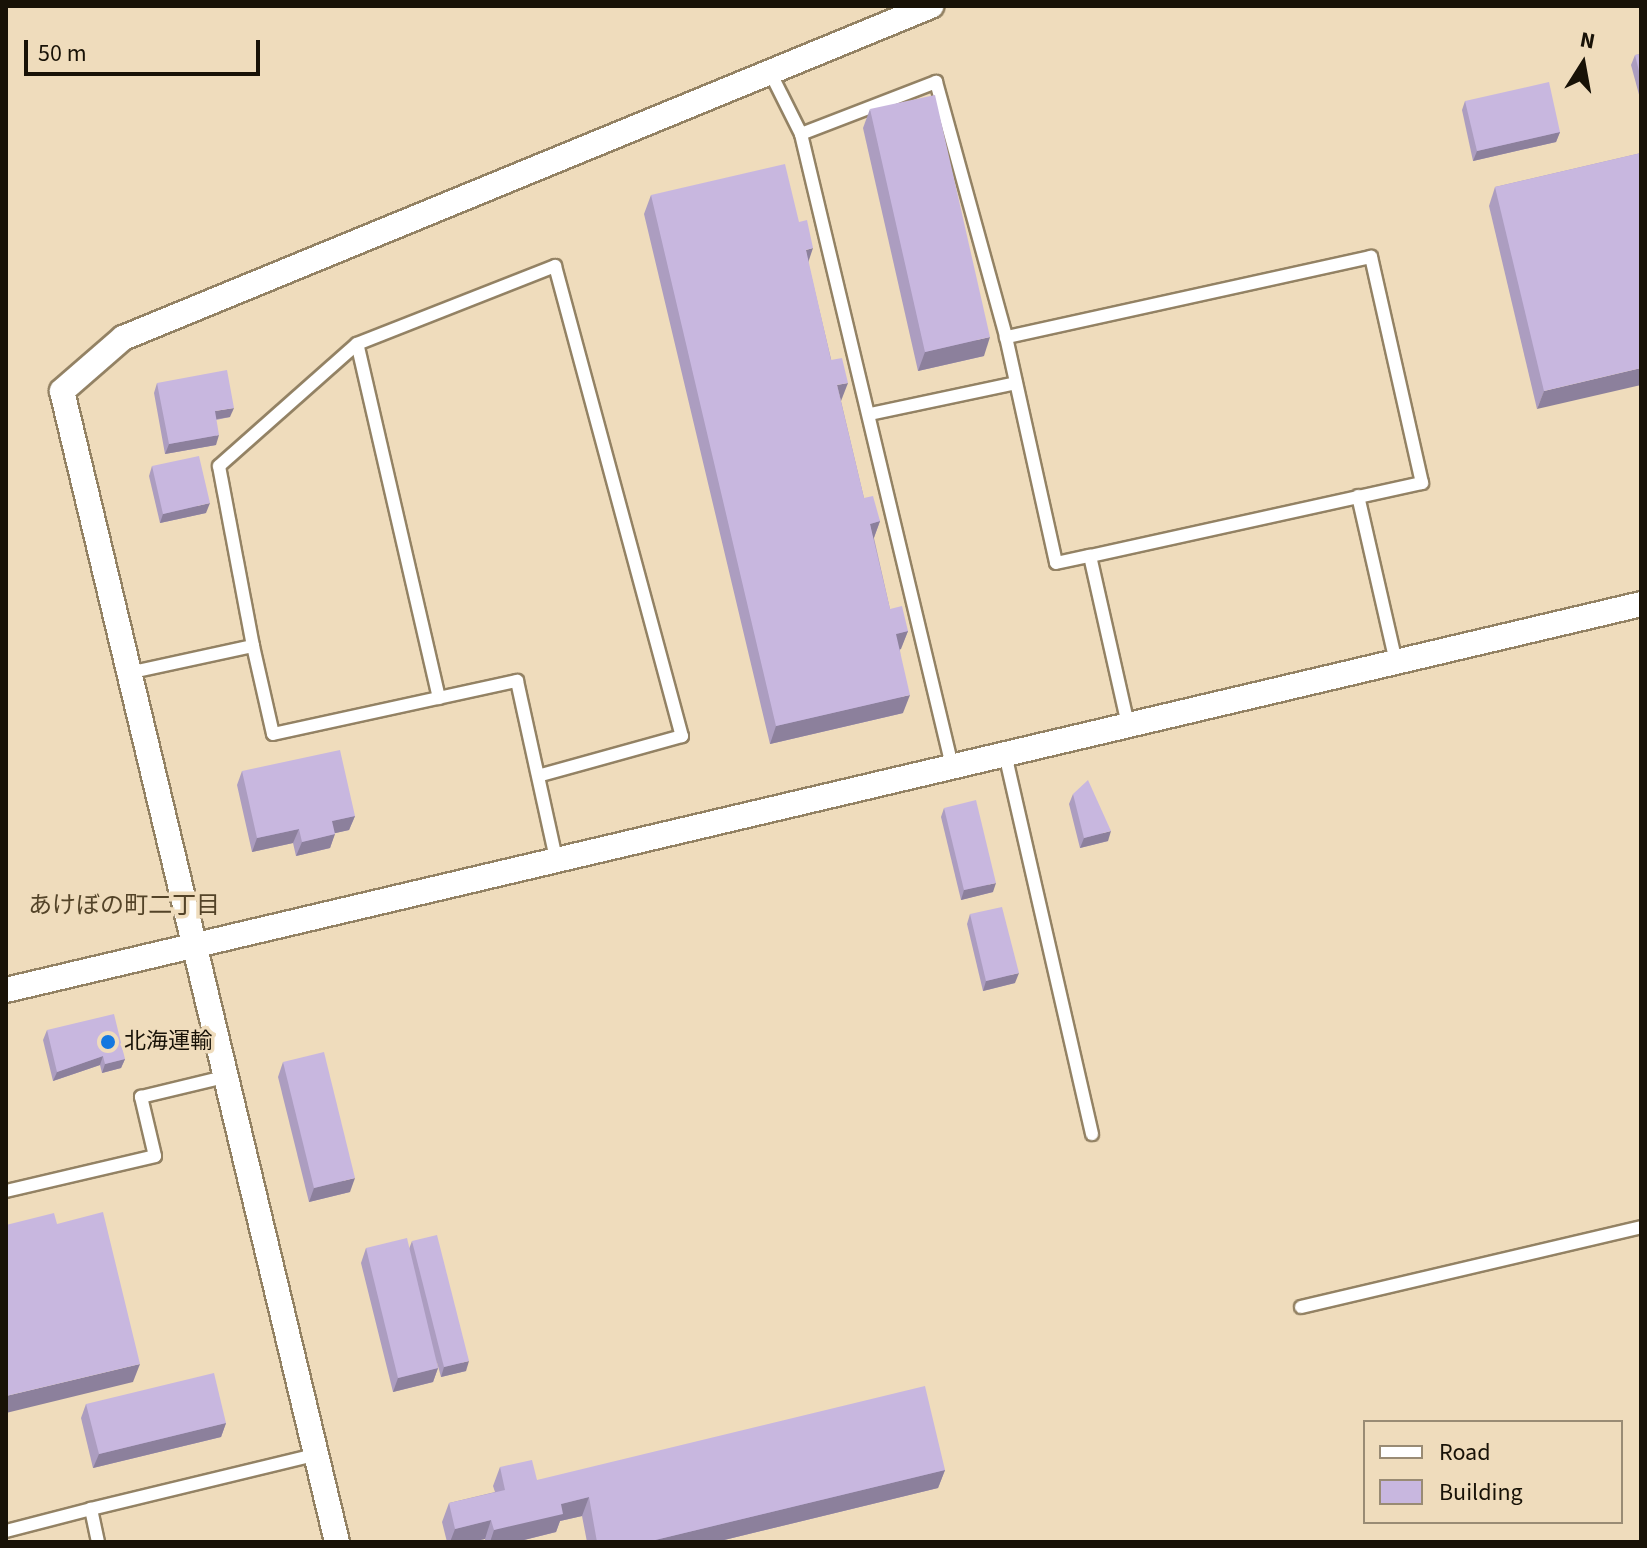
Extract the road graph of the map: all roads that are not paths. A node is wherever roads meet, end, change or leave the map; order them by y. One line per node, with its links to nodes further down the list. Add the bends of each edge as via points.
1 (931, 6): 2 (street)
2 (771, 74): 3 (lane); 13 (street, via 123,338 62,391)
3 (801, 134): 4 (lane, via 936,82); 7 (lane)
4 (1006, 337): 6 (lane); 8 (lane, via 1371,257 1422,483)
5 (357, 344): 11 (lane, via 219,466); 14 (lane); 18 (lane, via 555,266 682,736)
6 (1016, 383): 7 (lane); 9 (lane, via 1056,563)
7 (870, 414): 17 (lane)
8 (1358, 496): 9 (lane); 12 (lane)
9 (1090, 556): 15 (lane)
10 (1641, 604): 12 (street)
11 (253, 646): 13 (lane); 14 (lane, via 273,734)
12 (1396, 662): 15 (street)
13 (128, 673): 20 (street)
14 (439, 698): 18 (lane, via 517,681)
15 (1128, 725): 16 (street)
16 (1005, 754): 17 (street); 23 (lane)
17 (952, 766): 19 (street)
18 (538, 776): 19 (lane)
19 (556, 859): 20 (street)
20 (192, 945): 21 (street); 22 (street)
21 (6, 990)
22 (224, 1077): 24 (lane, via 141,1097 155,1156); 27 (street)
23 (1092, 1134)
24 (6, 1191)
25 (1641, 1227): 26 (lane)
26 (1301, 1307)
27 (314, 1455): 28 (lane); 31 (street)
28 (91, 1509): 29 (lane); 30 (lane)
29 (6, 1531)
30 (98, 1542)
31 (337, 1542)

